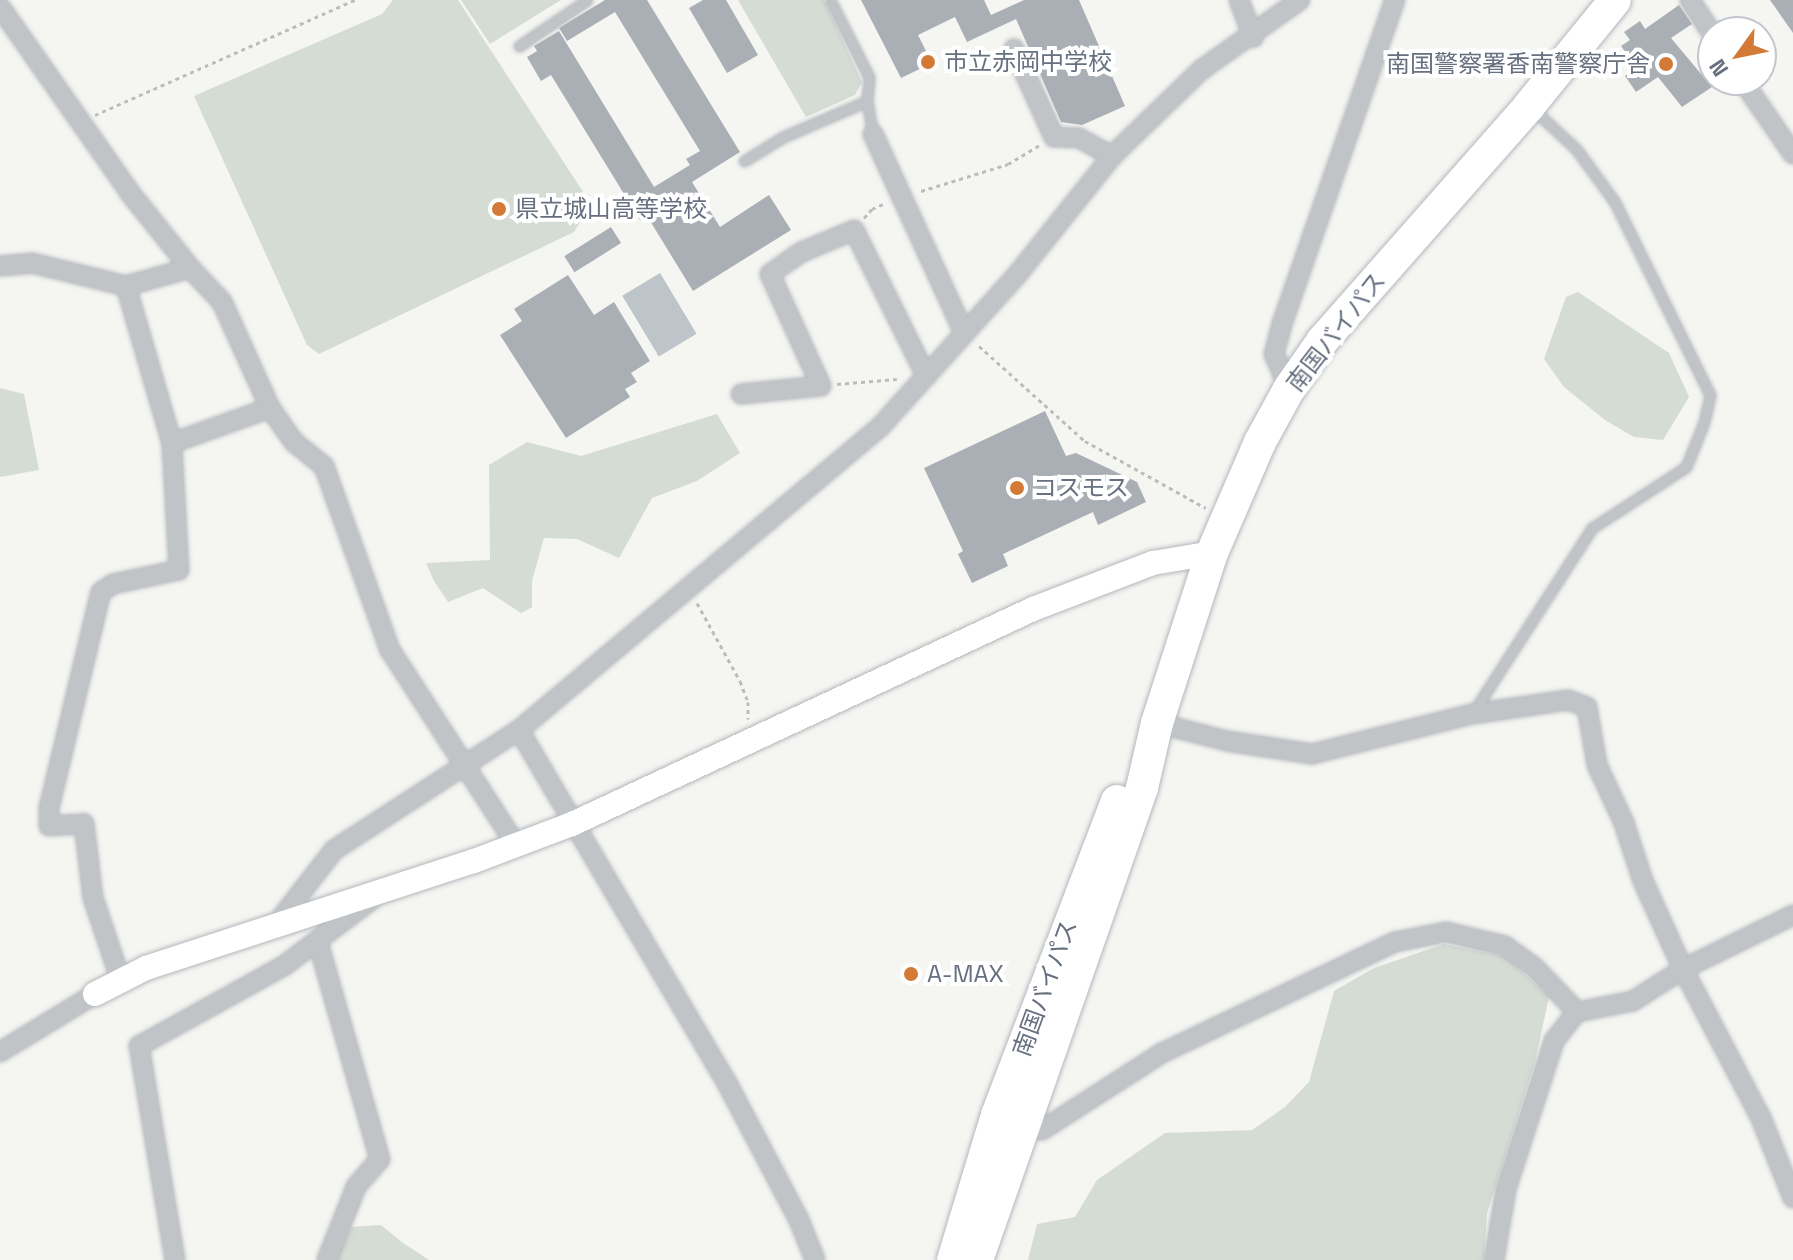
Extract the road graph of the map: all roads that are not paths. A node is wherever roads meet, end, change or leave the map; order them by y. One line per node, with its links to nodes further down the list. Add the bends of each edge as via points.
1 (587, 0): 9 (lane)
2 (830, 0): 12 (lane, via 869,77)
3 (1239, 0): 8 (street)
4 (1300, 0): 8 (street)
5 (1395, 0): 23 (street, via 1282,324 1274,354)
6 (1615, 0): 13 (highway, 南国バイパス)
7 (0, 7): 19 (street)
8 (1253, 37): 16 (street, via 1201,70)
9 (519, 46)
10 (1014, 49): 16 (street, via 1054,137 1079,138)
11 (1753, 96): 15 (street)
12 (867, 101): 14 (lane); 17 (lane, via 783,137)
13 (1529, 106): 23 (highway, 南国バイパス, via 1323,340); 28 (lane, via 1577,150 1614,201 1710,395 1686,467 1592,528)
14 (873, 134): 21 (street)
15 (1793, 154)
16 (1112, 156): 21 (street)
17 (744, 161)
18 (0, 266): 20 (street, via 32,263)
19 (190, 268): 20 (street); 25 (street, via 222,302)
20 (126, 286): 26 (street)
21 (964, 333): 22 (street)
22 (926, 376): 24 (street, via 854,230 802,252 770,274 821,386); 30 (street, via 880,427)
23 (1289, 389): 27 (highway, 南国バイパス)
24 (741, 394)
25 (270, 408): 26 (street); 31 (street, via 294,442 324,466 390,650)
26 (172, 443): 39 (street, via 179,570 113,584 101,592 49,808 49,826 84,824 93,898)
27 (1212, 553): 29 (highway, 南国バイパス); 32 (street, via 1153,563 1033,609)
28 (1472, 714): 29 (street, via 1312,754); 38 (street, via 1568,700 1587,707 1597,765)
29 (1157, 723): 43 (highway, 南国バイパス, via 1142,788)
30 (519, 730): 31 (street); 32 (street)
31 (465, 766): 33 (street); 36 (street, via 334,850)
32 (572, 824): 33 (street); 47 (street, via 727,1083)
33 (515, 843): 34 (street)
34 (384, 891): 36 (street); 37 (street)
35 (1793, 915): 38 (street)
36 (275, 926): 39 (street)
37 (318, 942): 45 (street, via 139,1046); 46 (street, via 380,1159 356,1187)
38 (1683, 969): 41 (street, via 1633,1001); 44 (street, via 1761,1118)
39 (121, 981): 40 (street)
40 (95, 994): 42 (street)
41 (1577, 1012): 43 (street, via 1534,967 1505,946 1446,932 1395,942 1162,1053 1042,1130); 50 (street, via 1554,1041 1506,1189)
42 (0, 1052)
43 (1011, 1122): 48 (highway, 南国バイパス); 49 (highway, 南国バイパス)
44 (1793, 1198)
45 (175, 1260)
46 (327, 1260)
47 (815, 1260)
48 (953, 1260)
49 (977, 1260)
50 (1494, 1260)

